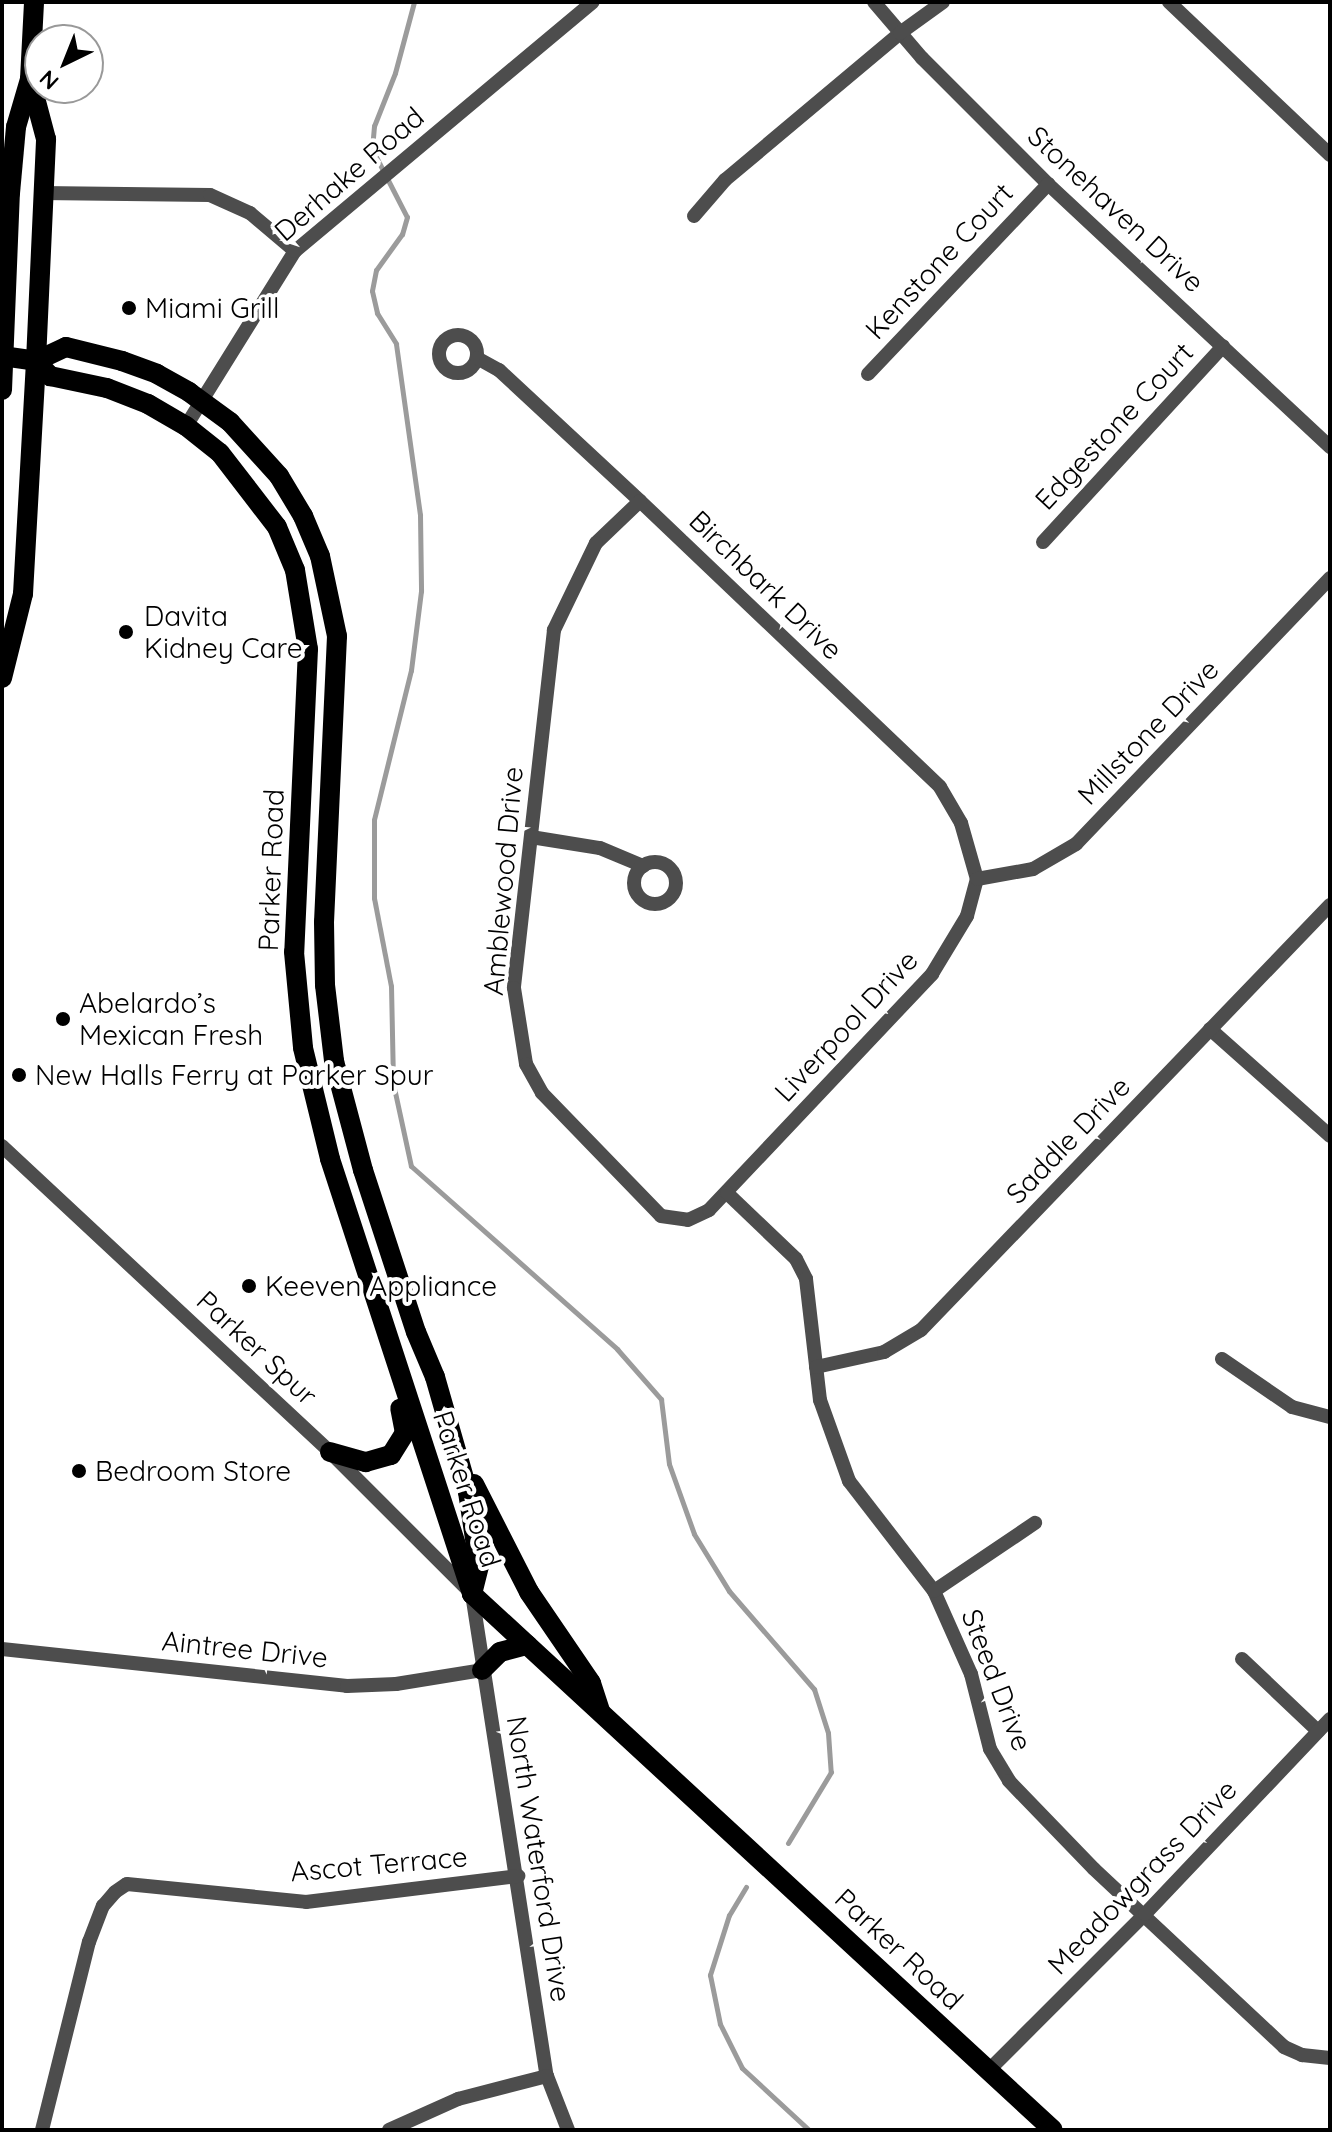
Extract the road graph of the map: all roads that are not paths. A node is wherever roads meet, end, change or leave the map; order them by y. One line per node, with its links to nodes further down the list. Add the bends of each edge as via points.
1 (34, 2): 6 (main road)
2 (593, 2): 14 (street, Derhake Road)
3 (874, 2): 7 (street, Stonehaven Drive)
4 (943, 2): 7 (street)
5 (1169, 2): 10 (street)
6 (33, 24)
7 (900, 33): 11 (street, Stonehaven Drive); 13 (street, via 725,180)
8 (24, 100): 16 (main road, via 16,127)
9 (37, 104): 12 (main road, via 46,139)
10 (1330, 155)
11 (1048, 184): 15 (street, Stonehaven Drive); 19 (street, Kenstone Court)
12 (41, 193): 14 (street, via 210,195 250,213); 18 (main road)
13 (694, 216)
14 (295, 251): 21 (street, Derhake Road)
15 (1223, 346): 23 (street, Stonehaven Drive); 25 (street, Edgestone Court)
16 (4, 356): 18 (main road, Parker Road); 20 (main road)
17 (477, 358): 24 (street, Birchbark Drive, via 499,370)
18 (36, 361): 21 (main road, Parker Road, via 66,347 157,374); 22 (main road, Parker Road, via 50,376 129,395); 27 (main road, via 23,594)
19 (868, 374)
20 (2, 390)
21 (202, 401): 22 (street, Derhake Road); 40 (main road, Parker Road, via 255,447 279,476 320,556 333,608 337,692 324,938 334,1061 363,1170)
22 (186, 426): 36 (main road, Parker Road, via 220,453 277,527 304,611 308,649 294,952 303,1048 330,1159)
23 (1330, 447)
24 (640, 501): 28 (street, Amblewood Drive, via 596,543 554,630); 30 (street, Birchbark Drive, via 940,787 961,823)
25 (1043, 542)
26 (1330, 578): 30 (street, Millstone Drive, via 1076,844 1033,869)
27 (2, 678)
28 (531, 837): 29 (street, via 600,848); 35 (street, Amblewood Drive, via 514,988 526,1064 542,1093 661,1216 688,1220)
29 (643, 866)
30 (977, 879): 35 (street, Liverpool Drive, via 967,916 932,974)
31 (1330, 905): 32 (street, Saddle Drive)
32 (1210, 1029): 33 (street); 38 (street, Saddle Drive, via 921,1330 884,1352)
33 (1330, 1136)
34 (2, 1146): 41 (street, Parker Spur)
35 (727, 1193): 38 (street, Steed Drive, via 796,1259 806,1279)
36 (378, 1310): 41 (main road, via 405,1433 391,1455 366,1462); 44 (main road, Parker Road)
37 (1222, 1359): 39 (street, via 1292,1407)
38 (816, 1367): 43 (street, Steed Drive, via 820,1400 849,1481)
39 (1330, 1417)
40 (450, 1429): 44 (main road, Parker Road, via 474,1517 479,1566); 49 (main road, Parker Road, via 529,1592 591,1683)
41 (330, 1452): 44 (street, Parker Spur)
42 (1035, 1523): 43 (street)
43 (934, 1591): 53 (street, Steed Drive, via 971,1674 990,1749 1009,1781)
44 (472, 1594): 45 (main road, Parker Road); 48 (street, North Waterford Drive)
45 (527, 1645): 48 (main road, via 500,1652); 49 (main road, Parker Road)
46 (2, 1649): 48 (street, Aintree Drive, via 347,1686)
47 (1242, 1659): 51 (street)
48 (482, 1670): 52 (street, North Waterford Drive)
49 (601, 1714): 55 (main road, Parker Road)
50 (1330, 1719): 51 (street, Meadowgrass Drive)
51 (1318, 1731): 53 (street, Meadowgrass Drive)
52 (518, 1876): 56 (street, North Waterford Drive); 57 (street, Ascot Terrace, via 306,1902 127,1884 109,1899 95,1924)
53 (1145, 1914): 54 (street, Steed Drive, via 1284,2047); 55 (street, Meadowgrass Drive)
54 (1326, 2058)
55 (989, 2070): 60 (main road, Parker Road)
56 (547, 2076): 58 (street, via 458,2099); 59 (street, North Waterford Drive)
57 (42, 2130)
58 (389, 2130)
59 (568, 2130)
60 (1053, 2130)

